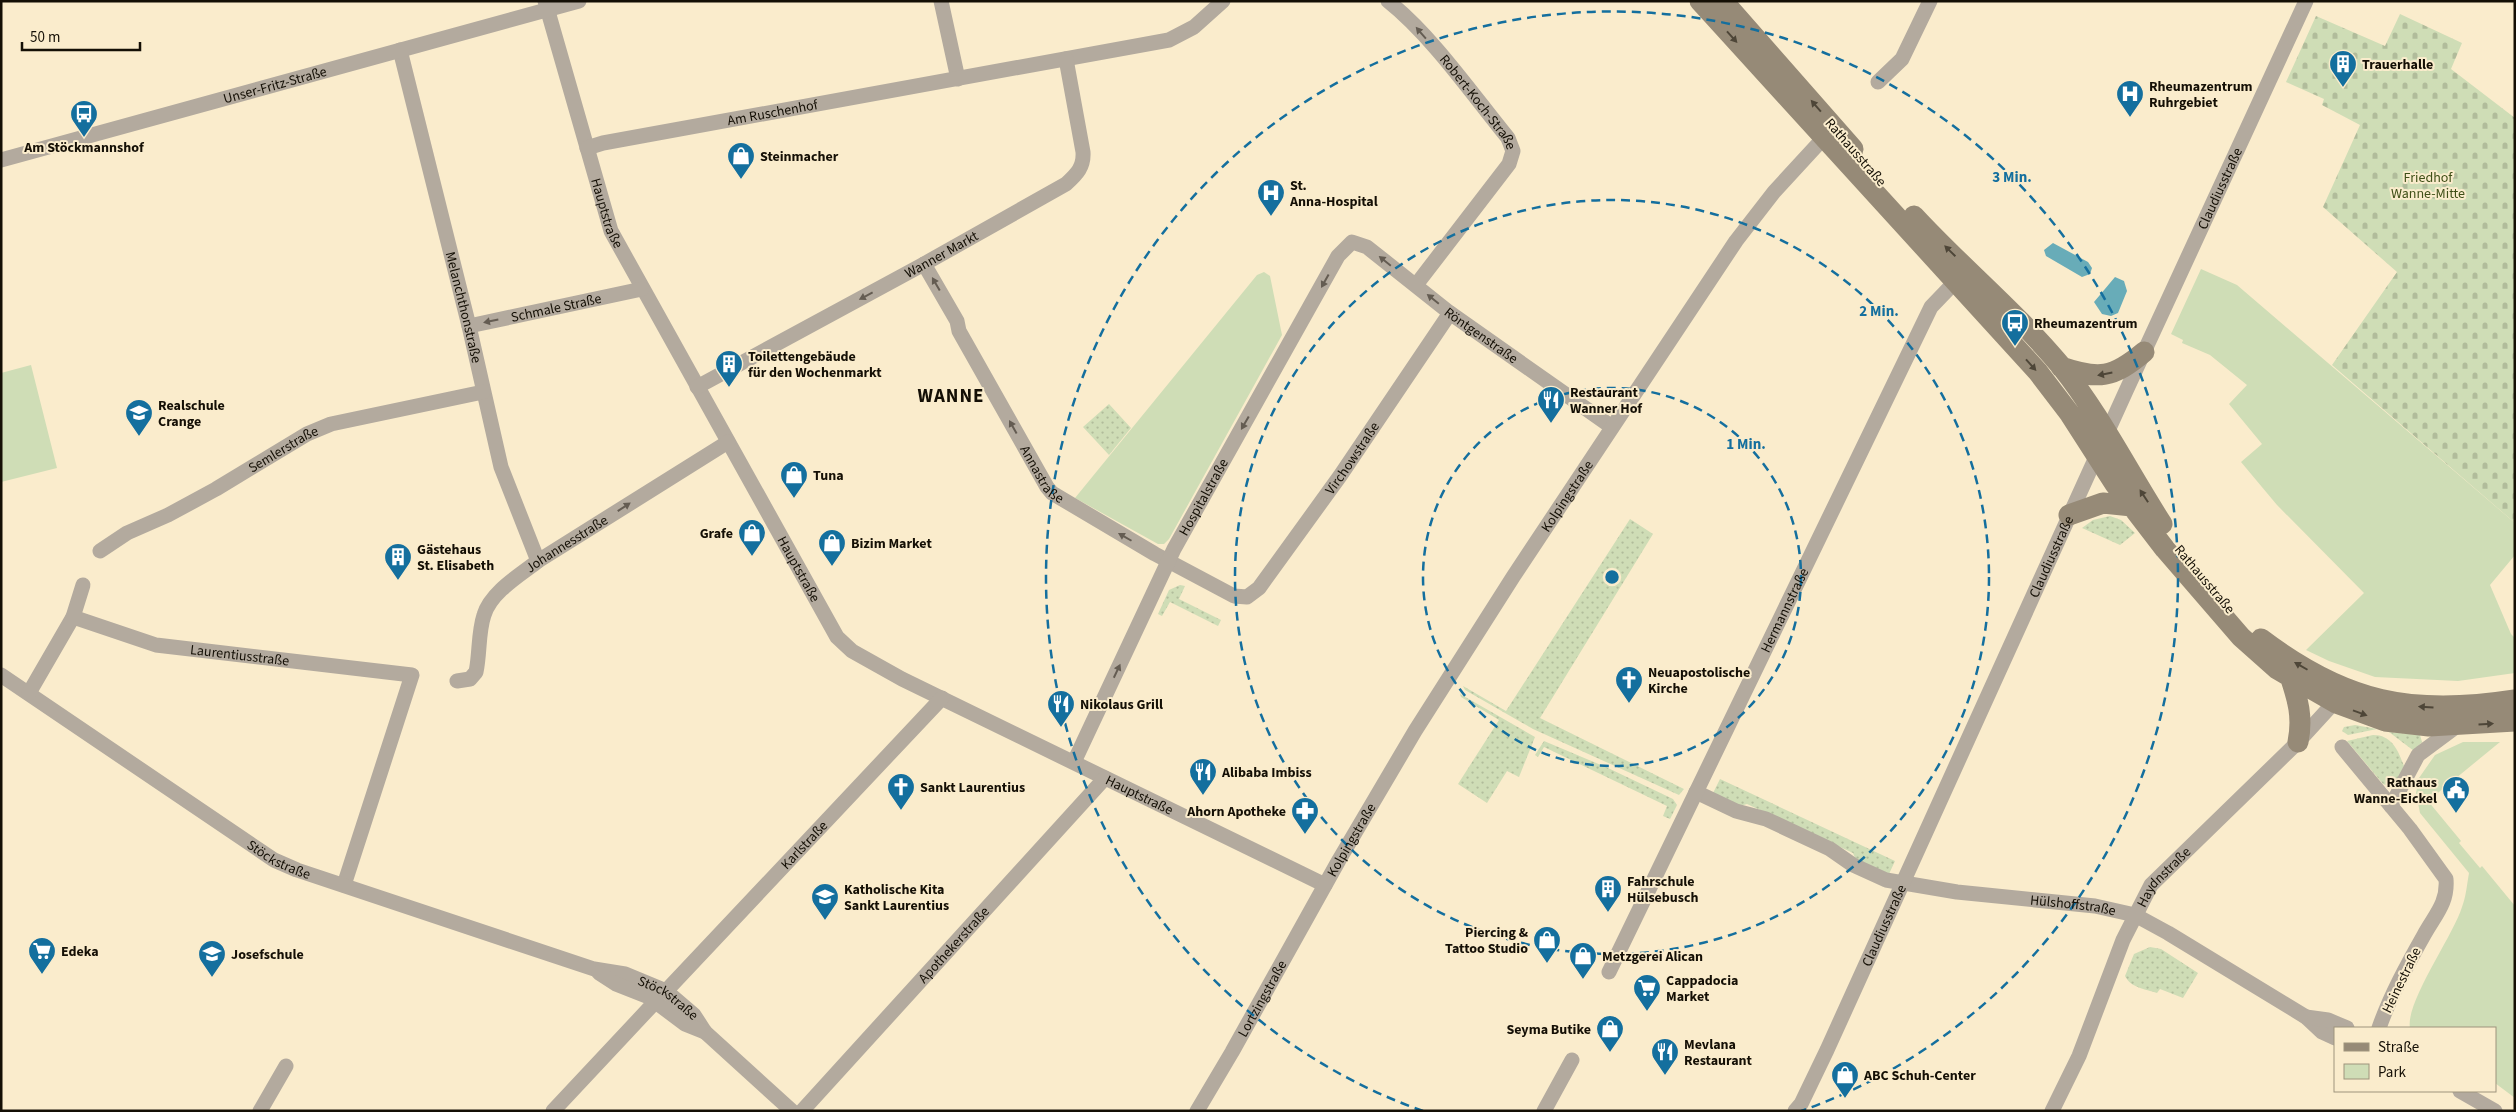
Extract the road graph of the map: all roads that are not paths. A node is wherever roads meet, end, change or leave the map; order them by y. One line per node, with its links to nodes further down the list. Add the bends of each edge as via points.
1 (579, 1): 9 (street, Unser-Fritz-Straße)
2 (941, 1): 12 (street)
3 (1223, 1): 11 (street, Am Ruschenhof, via 1194,27 1169,40)
4 (1388, 1): 20 (street, Robert-Koch-Straße, one-way to 4, via 1510,164 1513,151 1508,138 1410,21)
5 (1700, 1): 14 (street, Rathausstraße, one-way to 14)
6 (1723, 1): 14 (street, Rathausstraße, one-way to 6)
7 (1930, 1): 13 (street, via 1902,59)
8 (2306, 1): 25 (street, Claudiusstraße)
9 (546, 6): 10 (street, Unser-Fritz-Straße); 15 (street, Hauptstraße)
10 (400, 50): 16 (street, Unser-Fritz-Straße); 24 (street, Melanchthonstraße)
11 (1066, 59): 12 (street, Am Ruschenhof); 18 (street, Wanner Markt, via 1083,152 1080,169 1066,184)
12 (958, 79): 15 (street, Am Ruschenhof)
13 (1878, 82)
14 (1828, 132): 19 (street, Rathausstraße); 22 (street, Rathausstraße, one-way to 14); 29 (street, Kolpingstraße, via 1755,215)
15 (587, 148): 21 (street, Hauptstraße, via 610,231)
16 (1, 160)
17 (1352, 242): 20 (street, Röntgenstraße, one-way to 17, via 1367,247); 37 (street, Hospitalstraße, one-way to 37, via 1338,256)
18 (924, 264): 27 (street, Wanner Markt, one-way to 27); 37 (street, Annastraße, one-way to 18, via 1069,505 1046,487)
19 (1955, 282): 22 (street, Rathausstraße, via 1973,284); 32 (street, Rathausstraße, one-way to 32, via 2038,372); 54 (street, Hermannstraße, via 1931,307)
20 (1416, 285): 23 (street, Röntgenstraße, one-way to 20)
21 (642, 289): 24 (street, Schmale Straße, one-way to 24); 27 (street, Hauptstraße)
22 (1997, 296): 26 (street, Rathausstraße)
23 (1450, 313): 29 (street, Röntgenstraße); 39 (street, Virchowstraße, via 1340,476 1258,588)
24 (469, 326): 28 (street, Melanchthonstraße)
25 (2144, 352): 26 (street, one-way to 26, via 2111,374 2084,375); 30 (street, Claudiusstraße)
26 (2062, 367): 30 (street, Rathausstraße)
27 (697, 387): 31 (street, Hauptstraße)
28 (483, 392): 35 (street, Semlerstraße, via 331,424 307,434 216,489 127,533); 36 (street, Melanchthonstraße, via 501,467)
29 (1612, 427): 58 (street, Kolpingstraße, via 1415,731)
30 (2107, 433): 32 (street, Claudiusstraße); 45 (street, Rathausstraße, one-way to 30, via 2277,651 2221,601 2178,549)
31 (728, 442): 36 (street, Johannesstraße, one-way to 31); 46 (street, Hauptstraße, via 837,637 852,652)
32 (2097, 455): 33 (street, Rathausstraße); 34 (street, Claudiusstraße)
33 (2132, 506): 34 (street, via 2103,503); 42 (street, Rathausstraße, via 2241,637 2277,669)
34 (2069, 516): 56 (street, Claudiusstraße)
35 (100, 551)
36 (538, 561): 43 (street, Johannesstraße, via 498,594 484,613 476,672 470,679)
37 (1168, 561): 39 (street, Annastraße, via 1234,596); 52 (street, Hospitalstraße, one-way to 37)
38 (83, 585): 40 (street)
39 (1247, 597)
40 (73, 617): 44 (street); 57 (street, Laurentiusstraße, via 156,645 412,675)
41 (1, 675): 44 (street, Stöckstraße)
42 (2290, 676): 45 (street, Rathausstraße); 50 (street, via 2302,724)
43 (457, 681)
44 (29, 693): 57 (street, Stöckstraße, via 274,860)
45 (2340, 696): 47 (street, Rathausstraße, one-way to 45, via 2474,706 2429,707); 49 (street, Rathausstraße, one-way to 49, via 2385,721 2419,726); 50 (street, Haydnstraße)
46 (942, 698): 52 (street, Hauptstraße); 61 (street, Karlstraße)
47 (2515, 700)
48 (2515, 721): 49 (street, Rathausstraße, one-way to 48)
49 (2457, 726): 55 (street, via 2418,756)
50 (2298, 742): 59 (street, Haydnstraße, via 2160,875)
51 (2342, 747): 55 (street)
52 (1074, 762): 53 (street, Hauptstraße)
53 (1106, 778): 58 (street, Hauptstraße); 72 (street, Apothekerstraße)
54 (1696, 792): 56 (street, Hülshoffstraße, via 1736,811 1766,819 1886,880); 60 (street, Hermannstraße)
55 (2391, 806): 64 (street, Heinestraße, via 2446,879 2444,900 2387,1006)
56 (1903, 882): 59 (street, Hülshoffstraße, via 1957,892 2095,906); 75 (street, Claudiusstraße, via 1827,1050)
57 (344, 885): 61 (street, Stöckstraße, via 594,969 616,984)
58 (1325, 885): 73 (street, Lortzingstraße)
59 (2135, 915): 62 (street, Hülshoffstraße); 76 (street, Haydnstraße, via 2080,1056)
60 (1609, 972)
61 (661, 996): 70 (street, Karlstraße); 71 (street, Stöckstraße, via 694,1015 705,1032)
62 (2306, 1017): 63 (street, Hülshoffstraße, via 2328,1020); 65 (street, Hülshoffstraße, via 2322,1032)
63 (2345, 1027)
64 (2379, 1027)
65 (2334, 1038)
66 (1572, 1060): 74 (street)
67 (286, 1066): 69 (street)
68 (2462, 1092): 77 (street)
69 (260, 1111)
70 (553, 1111)
71 (792, 1111)
72 (802, 1111)
73 (1198, 1111)
74 (1544, 1111)
75 (1795, 1111)
76 (2052, 1111)
77 (2495, 1111)

